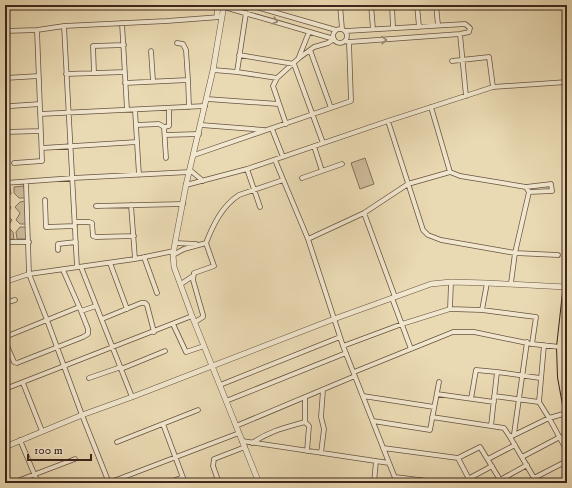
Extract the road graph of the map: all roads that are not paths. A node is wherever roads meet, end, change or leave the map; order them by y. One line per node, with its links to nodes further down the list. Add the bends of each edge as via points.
1 (249, 5): 9 (street)
2 (290, 5): 9 (street)
3 (340, 5): 20 (street)
4 (371, 5): 17 (street)
5 (392, 5): 16 (street)
6 (417, 5): 15 (street)
7 (436, 5): 13 (street)
8 (222, 6): 10 (street); 11 (street)
9 (263, 9): 19 (street)
10 (246, 12): 22 (street, one-way to 22); 30 (street)
11 (220, 17): 12 (street); 35 (street)
12 (122, 23): 14 (street); 27 (street)
13 (438, 25): 15 (street); 23 (street, via 465,24 470,28 469,32)
14 (64, 26): 18 (street); 39 (street)
15 (419, 26): 16 (street)
16 (393, 28): 17 (street)
17 (373, 29): 20 (street)
18 (37, 30): 21 (street); 40 (street)
19 (336, 30): 20 (street); 24 (street)
20 (344, 30): 25 (street)
21 (5, 31)
22 (309, 32): 24 (street); 31 (street)
23 (460, 34): 25 (street, one-way to 23); 32 (street)
24 (334, 39): 25 (street, via 339,43); 28 (street)
25 (347, 42): 57 (street, via 352,101)
26 (177, 43): 43 (street, via 183,44 186,50)
27 (124, 45): 36 (street); 38 (street, via 93,46)
28 (310, 50): 31 (street); 57 (street)
29 (151, 51): 44 (street)
30 (239, 55): 34 (street); 37 (street)
31 (299, 58): 34 (street)
32 (463, 60): 33 (street); 47 (street, via 489,57); 48 (street)
33 (452, 61)
34 (294, 64): 42 (street); 62 (street)
35 (214, 70): 37 (street); 49 (street)
36 (125, 72): 38 (street); 46 (street)
37 (237, 72): 42 (street)
38 (94, 73): 39 (street)
39 (66, 74): 60 (street)
40 (39, 76): 41 (street); 50 (street)
41 (5, 78)
42 (277, 78): 51 (street, via 273,86)
43 (188, 80): 44 (street); 54 (street)
44 (153, 81): 46 (street)
45 (567, 82): 47 (street)
46 (125, 83): 58 (street)
47 (493, 87): 48 (street)
48 (466, 96): 55 (street)
49 (206, 98): 51 (street); 53 (street)
50 (40, 104): 52 (street); 61 (street)
51 (279, 104): 64 (street)
52 (11, 106)
53 (205, 106): 54 (street); 66 (street)
54 (189, 107): 56 (street)
55 (431, 107): 63 (street); 87 (street)
56 (169, 108): 59 (street); 67 (street, via 169,126)
57 (331, 108): 62 (street)
58 (127, 110): 59 (street); 60 (street)
59 (134, 110): 65 (street)
60 (69, 112): 61 (street); 76 (street)
61 (40, 114): 69 (street)
62 (313, 115): 64 (street); 74 (street)
63 (388, 121): 74 (street); 95 (street)
64 (286, 124): 68 (street)
65 (136, 125): 67 (street, via 159,124); 73 (street)
66 (200, 125): 68 (street); 71 (street)
67 (164, 127): 72 (street)
68 (270, 130): 78 (street); 79 (street)
69 (41, 131): 70 (street); 77 (street)
70 (5, 132)
71 (198, 134): 72 (street); 78 (street)
72 (165, 136): 80 (street)
73 (136, 142): 76 (street); 88 (street)
74 (323, 143): 75 (street)
75 (314, 146): 79 (street); 86 (street)
76 (70, 147): 77 (street); 89 (street)
77 (42, 148): 82 (street, via 42,161)
78 (194, 155): 85 (street)
79 (283, 157): 81 (street)
80 (166, 158)
81 (275, 160): 84 (street); 91 (street)
82 (14, 163)
83 (342, 164): 86 (street)
84 (247, 169): 92 (street); 98 (street)
85 (190, 171): 88 (street); 92 (street); 96 (street)
86 (322, 171): 90 (street)
87 (450, 172): 95 (street); 97 (street)
88 (139, 175): 89 (street)
89 (73, 178): 93 (street); 106 (street)
90 (302, 178)
91 (283, 180): 98 (street); 108 (street)
92 (202, 181): 96 (street)
93 (26, 182): 94 (street); 110 (street)
94 (5, 184)
95 (408, 184): 105 (street); 117 (street, via 423,230 428,235 441,240)
96 (186, 185): 101 (street)
97 (526, 187): 99 (street); 99 (street, via 551,184 552,191)
98 (254, 190): 104 (street); 113 (street, via 239,195 227,205 212,227)
99 (529, 192): 117 (street)
100 (45, 200): 106 (street, via 46,227)
101 (183, 204): 102 (street); 112 (street)
102 (131, 205): 103 (street); 107 (street)
103 (96, 206)
104 (260, 207)
105 (364, 214): 108 (street); 133 (street)
106 (75, 224): 107 (street, via 92,223 93,236 96,237); 111 (street)
107 (134, 236): 120 (street)
108 (308, 239): 143 (street)
109 (5, 242): 110 (street)
110 (29, 242): 124 (street)
111 (76, 242): 115 (street, via 58,244); 122 (street)
112 (175, 243): 114 (street); 116 (street)
113 (206, 243): 114 (street); 125 (street, via 214,266)
114 (198, 244): 116 (street)
115 (58, 250)
116 (174, 253): 119 (street); 130 (street, via 174,267)
117 (515, 253): 118 (street); 129 (street)
118 (558, 255)
119 (144, 257): 120 (street); 132 (street)
120 (135, 259): 121 (street)
121 (110, 263): 122 (street); 138 (street)
122 (79, 267): 123 (street); 136 (street)
123 (63, 270): 124 (street); 137 (street)
124 (29, 274): 126 (street); 144 (street)
125 (193, 276): 130 (street); 145 (street, via 203,315)
126 (5, 282)
127 (451, 282): 128 (street); 133 (street, via 431,284); 139 (street)
128 (487, 282): 129 (street); 140 (street)
129 (510, 283): 131 (street)
130 (180, 284): 141 (street)
131 (567, 287): 159 (main road)
132 (157, 292)
133 (394, 297): 143 (street); 147 (street)
134 (15, 300): 135 (street)
135 (5, 303)
136 (96, 306): 137 (street); 142 (street)
137 (80, 309): 144 (street); 158 (street, via 88,334)
138 (127, 309): 142 (street); 149 (street, via 141,303 147,305)
139 (450, 309): 140 (street); 147 (street)
140 (482, 310): 154 (street, via 536,317)
141 (192, 316): 145 (street); 146 (street)
142 (102, 319): 160 (street)
143 (334, 319): 151 (street); 164 (street)
144 (47, 320): 150 (street); 158 (street)
145 (194, 322): 156 (street)
146 (173, 324): 149 (street); 156 (street, via 186,352)
147 (402, 324): 157 (street); 161 (street)
148 (5, 329): 150 (street)
149 (154, 332): 160 (street)
150 (6, 336)
151 (340, 337): 157 (street); 174 (street)
152 (5, 341): 158 (street, via 14,362 17,363)
153 (527, 342): 154 (street); 161 (street, via 474,332 453,332); 169 (street)
154 (532, 344): 155 (street)
155 (544, 345): 159 (street); 171 (street)
156 (204, 346): 164 (street)
157 (344, 346): 163 (street)
158 (57, 347): 165 (street)
159 (560, 347): 188 (main road)
160 (113, 348): 165 (street); 166 (street)
161 (411, 349): 168 (street)
162 (165, 351): 166 (street)
163 (346, 353): 168 (street); 184 (street)
164 (212, 366): 174 (street); 180 (street)
165 (64, 367): 173 (street); 191 (street)
166 (121, 368): 170 (street); 180 (street)
167 (498, 372): 169 (street); 179 (street); 182 (street, via 476,370)
168 (354, 374): 176 (street); 178 (street)
169 (522, 376): 171 (street); 183 (street)
170 (90, 378)
171 (540, 378): 186 (street)
172 (439, 382): 177 (street)
173 (24, 383): 175 (street); 199 (street)
174 (220, 385): 184 (street)
175 (5, 389)
176 (323, 390): 181 (street); 213 (street, via 321,417 324,429)
177 (437, 394): 182 (street); 187 (street)
178 (363, 396): 187 (street); 194 (street)
179 (494, 396): 183 (street); 185 (street)
180 (132, 397): 191 (street)
181 (305, 397): 195 (street); 197 (street)
182 (471, 399): 185 (street)
183 (519, 399): 186 (street); 201 (street)
184 (226, 400): 197 (street)
185 (494, 402): 198 (street)
186 (538, 402): 193 (street)
187 (434, 407): 192 (street)
188 (566, 408)
189 (198, 410): 196 (street)
190 (567, 413): 193 (street)
191 (82, 415): 199 (street); 232 (street)
192 (432, 417): 194 (street, via 430,430); 198 (street)
193 (549, 418): 201 (street); 202 (street)
194 (373, 421): 210 (street)
195 (305, 422): 206 (street, via 270,432); 211 (street, via 309,426)
196 (162, 424): 205 (street); 215 (street)
197 (236, 426): 200 (street)
198 (491, 426): 201 (street, via 504,428)
199 (42, 431): 203 (street)
200 (239, 433): 204 (street); 215 (street)
201 (512, 436): 207 (street)
202 (560, 437): 212 (street); 214 (street)
203 (20, 440): 208 (street); 224 (street)
204 (242, 441): 206 (street); 209 (street)
205 (117, 442)
206 (252, 443): 211 (street)
207 (515, 445): 214 (street); 218 (street)
208 (5, 447)
209 (245, 447): 235 (street, via 214,459 213,466); 236 (street)
210 (383, 448): 216 (street); 221 (street)
211 (307, 451): 213 (street)
212 (567, 451)
213 (321, 453): 219 (street)
214 (522, 457): 222 (street)
215 (176, 458): 225 (street); 232 (street)
216 (458, 458): 218 (street, via 480,447); 228 (street)
217 (75, 459): 224 (street)
218 (488, 460): 223 (street)
219 (376, 461): 221 (street); 237 (street)
220 (567, 461): 227 (street)
221 (389, 463): 226 (street)
222 (527, 465): 227 (street); 229 (street)
223 (492, 466): 228 (street); 229 (street)
224 (34, 475): 230 (street); 231 (street)
225 (183, 477): 233 (street); 234 (street)
226 (395, 477): 238 (street); 239 (street)
227 (534, 478): 241 (street)
228 (468, 482)
229 (501, 482)
230 (12, 483)
231 (38, 483)
232 (109, 483)
233 (168, 483)
234 (185, 483)
235 (219, 483)
236 (259, 483)
237 (374, 483)
238 (397, 483)
239 (438, 483): 240 (street)
240 (444, 483)
241 (538, 483)

